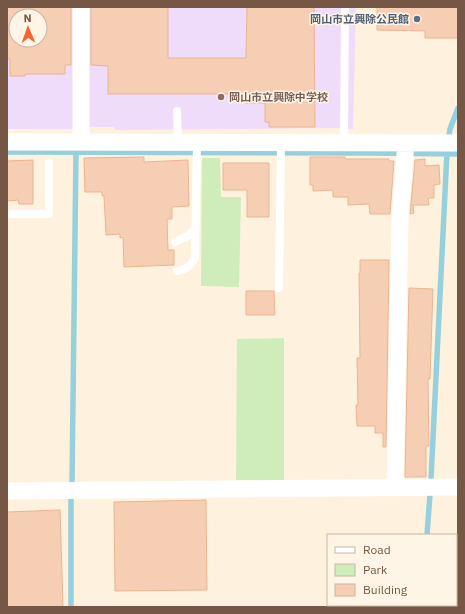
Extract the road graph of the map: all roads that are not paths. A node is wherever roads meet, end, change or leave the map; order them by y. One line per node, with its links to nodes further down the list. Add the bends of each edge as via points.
1 (81, 7): 5 (street)
2 (345, 7): 7 (lane)
3 (177, 111): 6 (lane)
4 (7, 142): 5 (street)
5 (81, 142): 6 (street)
6 (178, 142): 9 (street)
7 (344, 142): 10 (street); 11 (street)
8 (453, 143): 11 (street)
9 (197, 149): 10 (street); 14 (lane)
10 (281, 150): 17 (lane)
11 (405, 150): 19 (street, via 400,217)
12 (49, 163): 13 (lane, via 49,214)
13 (7, 214)
14 (195, 229): 15 (lane, via 188,236); 16 (lane, via 195,258 186,269)
15 (175, 242)
16 (177, 271)
17 (279, 288)
18 (458, 487): 19 (street)
19 (395, 488): 20 (street)
20 (7, 491)

